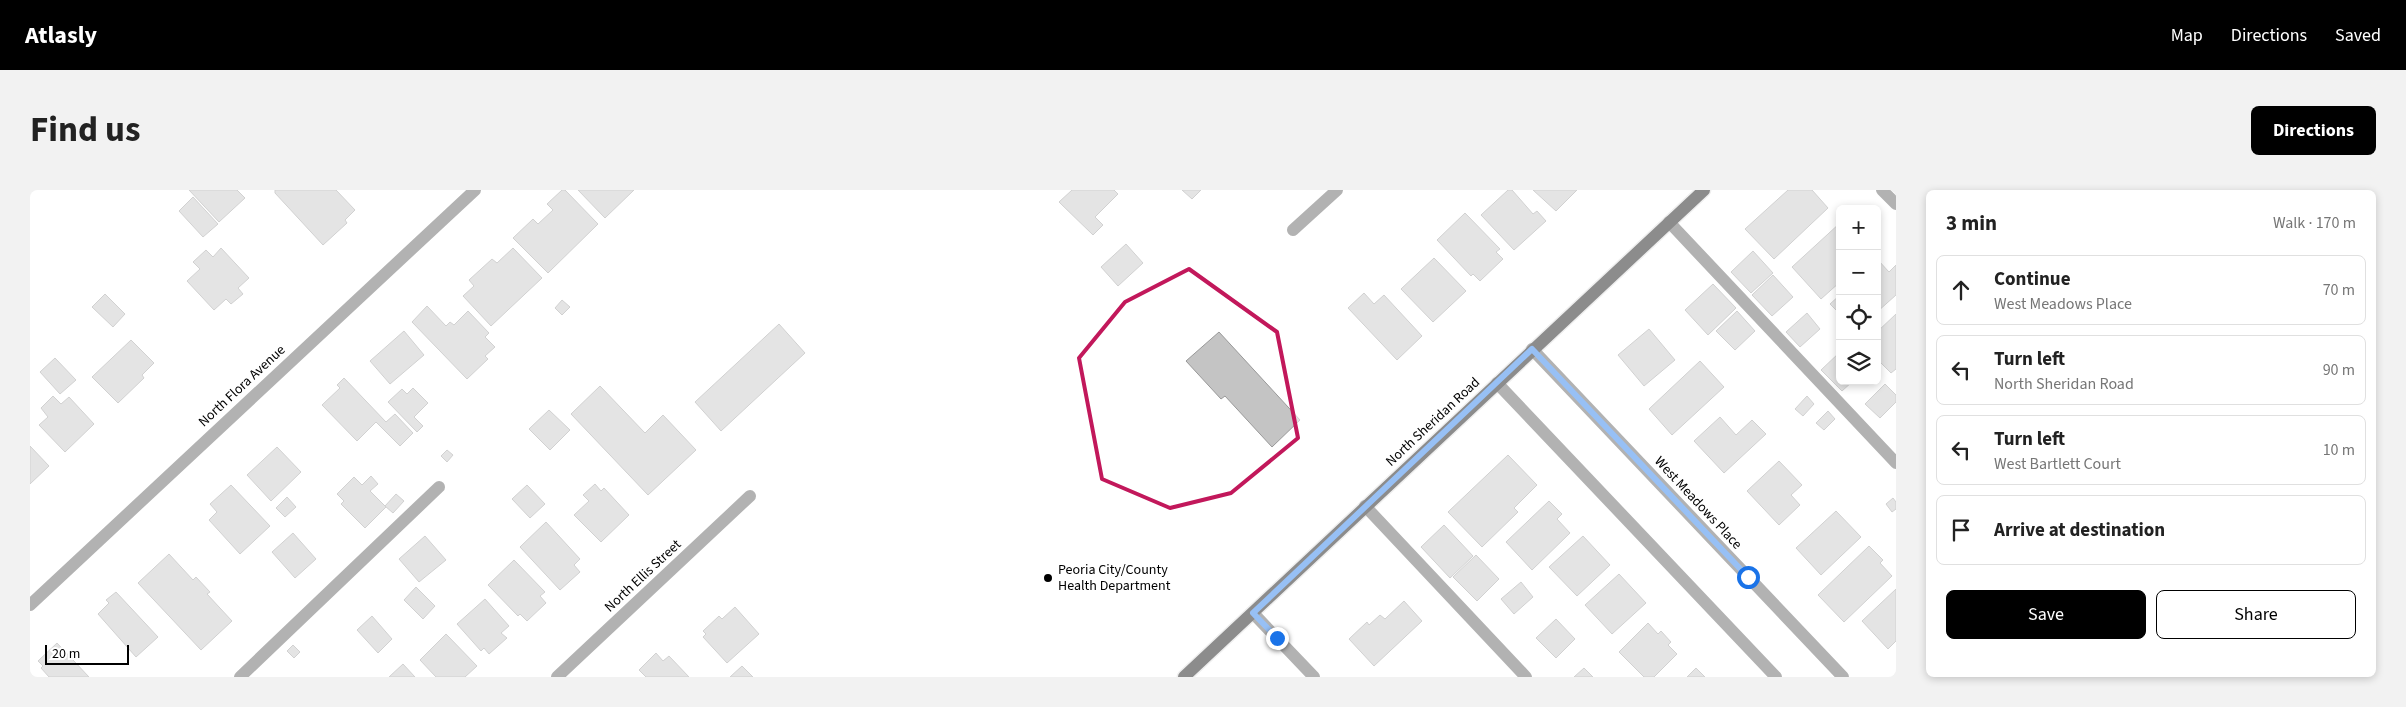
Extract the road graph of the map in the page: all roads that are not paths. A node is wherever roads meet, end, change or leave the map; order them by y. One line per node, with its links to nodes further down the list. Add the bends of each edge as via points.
1 (475, 190): 14 (street, North Flora Avenue)
2 (1337, 190): 7 (street)
3 (1704, 190): 6 (main road, North Sheridan Road)
4 (1882, 190): 5 (street)
5 (1896, 204)
6 (1669, 222): 8 (main road, North Sheridan Road); 10 (street)
7 (1293, 230)
8 (1532, 349): 9 (main road, North Sheridan Road); 22 (street, West Meadows Place)
9 (1497, 383): 13 (main road, North Sheridan Road); 21 (street)
10 (1896, 463)
11 (439, 487): 16 (street)
12 (750, 496): 17 (street, North Ellis Street)
13 (1366, 506): 15 (main road, North Sheridan Road); 20 (street)
14 (30, 605)
15 (1253, 613): 18 (main road, North Sheridan Road); 19 (street)
16 (240, 677)
17 (557, 677)
18 (1184, 677)
19 (1314, 677)
20 (1526, 677)
21 (1776, 677)
22 (1843, 677)

